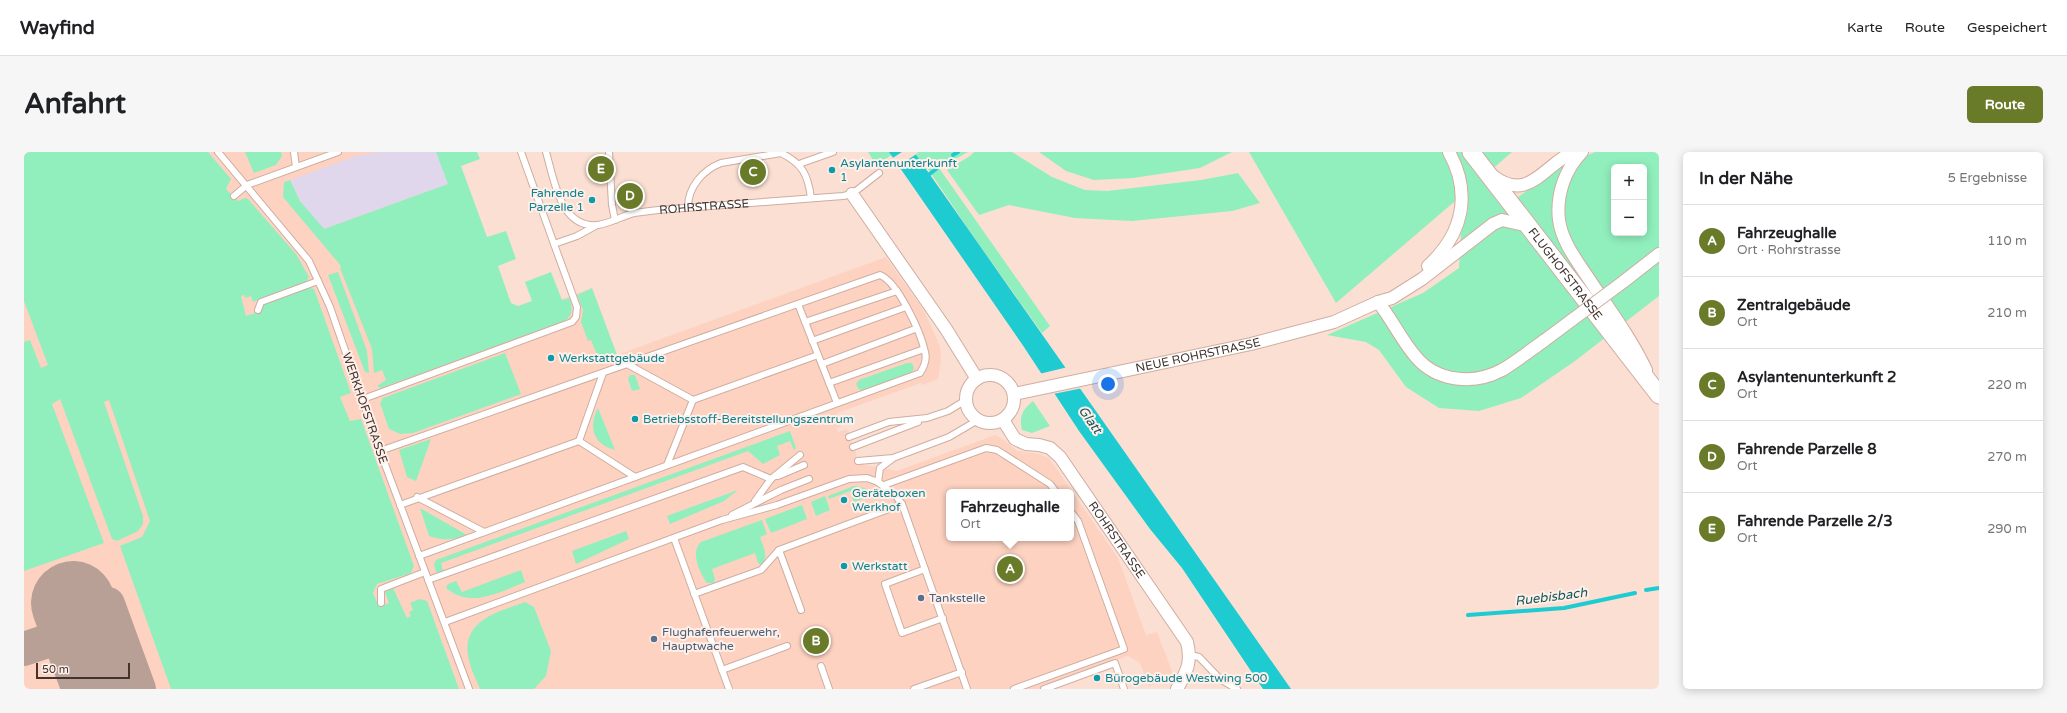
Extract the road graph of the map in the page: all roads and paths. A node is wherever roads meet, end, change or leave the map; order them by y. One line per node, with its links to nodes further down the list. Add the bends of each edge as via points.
1 (218, 152): 17 (lane, WERKHOFSTRASSE)
2 (294, 152): 14 (lane)
3 (338, 152): 12 (lane)
4 (521, 152): 25 (lane)
5 (546, 152): 23 (lane, ROHRSTRASSE, via 565,210 574,219)
6 (609, 152): 22 (lane)
7 (833, 152): 13 (lane)
8 (1449, 152): 29 (street, NEUE ROHRSTRASSE, via 1462,188 1461,216 1456,228 1439,256)
9 (1471, 152): 15 (main road, FLUGHOFSTRASSE)
10 (1573, 152): 15 (street, via 1530,182 1519,186 1504,184)
11 (1582, 152): 43 (street, via 1564,178 1560,194 1559,220 1569,249 1637,351)
12 (325, 154): 14 (lane)
13 (799, 164): 20 (lane, via 809,182); 21 (lane, via 781,153 721,163 706,172 695,184 688,197)
14 (296, 167): 17 (lane)
15 (1485, 170): 24 (main road, FLUGHOFSTRASSE)
16 (879, 174): 18 (lane)
17 (247, 185): 19 (lane); 27 (lane, WERKHOFSTRASSE, via 308,260)
18 (852, 194): 20 (lane, ROHRSTRASSE); 41 (street, via 946,329)
19 (234, 196)
20 (811, 198): 21 (lane, ROHRSTRASSE)
21 (688, 207): 22 (lane, ROHRSTRASSE, via 633,214)
22 (615, 220): 23 (lane, ROHRSTRASSE)
23 (597, 225): 25 (lane)
24 (1529, 226): 29 (street, NEUE ROHRSTRASSE, via 1502,220 1493,224 1422,279 1392,298); 43 (main road, FLUGHOFSTRASSE)
25 (554, 244): 45 (lane, via 577,307 576,317 572,322)
26 (1659, 254): 29 (street, bridge, via 1502,370 1470,379 1447,377 1430,370 1417,358)
27 (318, 281): 32 (lane, via 261,302); 45 (lane, WERKHOFSTRASSE)
28 (897, 291): 30 (lane, via 888,278 880,275); 31 (lane); 33 (lane)
29 (1378, 302): 44 (street, NEUE ROHRSTRASSE, via 1334,322 1251,344)
30 (798, 304): 33 (lane); 38 (lane)
31 (906, 307): 34 (lane); 35 (lane)
32 (258, 310)
33 (805, 322): 35 (lane)
34 (915, 328): 36 (lane); 39 (lane)
35 (812, 341): 37 (lane)
36 (924, 348): 42 (lane); 48 (lane, via 924,366 920,373)
37 (818, 355): 39 (lane); 46 (lane)
38 (627, 364): 40 (lane); 46 (lane)
39 (822, 364): 42 (lane)
40 (603, 373): 53 (lane); 55 (lane)
41 (977, 379): 44 (street, via 989,375 1002,378 1008,382); 47 (street, via 968,388)
42 (829, 383): 48 (lane)
43 (1655, 390)
44 (1014, 394): 51 (street, via 1014,406)
45 (363, 399): 55 (lane, WERKHOFSTRASSE)
46 (693, 400): 59 (lane)
47 (966, 400): 49 (lane, via 948,411); 50 (street, via 970,412)
48 (837, 403): 59 (lane)
49 (927, 418): 52 (lane, via 889,422); 54 (lane)
50 (978, 420): 51 (street, via 990,423); 57 (lane, via 949,437)
51 (1003, 420): 85 (street, ROHRSTRASSE, via 1015,439 1026,444 1050,448 1060,457 1187,642)
52 (849, 437)
53 (579, 441): 61 (lane); 66 (lane)
54 (853, 448)
55 (380, 451): 69 (lane, WERKHOFSTRASSE)
56 (800, 455): 62 (lane)
57 (893, 458): 58 (lane); 64 (lane, via 880,468)
58 (858, 461)
59 (667, 465): 61 (lane)
60 (804, 465): 62 (lane)
61 (635, 477): 72 (lane)
62 (771, 479): 67 (lane); 78 (lane, via 743,467)
63 (809, 479): 67 (lane)
64 (881, 484): 65 (lane, via 986,448 997,450); 68 (lane); 71 (lane, via 867,478 849,479 777,505)
65 (1054, 489)
66 (417, 497): 69 (lane); 72 (lane)
67 (754, 503): 71 (lane)
68 (902, 504): 74 (lane); 76 (lane)
69 (400, 505): 75 (lane, WERKHOFSTRASSE)
70 (1074, 516): 94 (lane, via 1124,649)
71 (722, 520): 73 (lane)
72 (484, 532): 75 (lane)
73 (674, 538): 79 (lane); 83 (lane)
74 (779, 550): 79 (lane, via 761,570); 81 (lane)
75 (419, 556): 77 (lane, WERKHOFSTRASSE)
76 (925, 569): 82 (lane); 82 (lane, via 885,584 902,633)
77 (425, 572): 78 (lane, WERKHOFSTRASSE); 80 (lane, via 380,590)
78 (428, 580): 83 (lane, WERKHOFSTRASSE)
79 (694, 594): 87 (lane)
80 (381, 603)
81 (801, 610)
82 (942, 618): 88 (lane)
83 (445, 622): 89 (lane, WERKHOFSTRASSE)
84 (787, 646): 87 (lane)
85 (1190, 656): 97 (street); 98 (lane, via 1198,657 1220,679)
86 (821, 666): 91 (lane)
87 (722, 670): 90 (lane)
88 (962, 672): 92 (lane); 93 (lane)
89 (469, 689)
90 (729, 689)
91 (829, 689)
92 (914, 689)
93 (968, 689)
94 (1014, 689)
95 (1044, 689): 96 (lane, via 1115,663)
96 (1124, 689)
97 (1178, 689)
98 (1237, 689)

